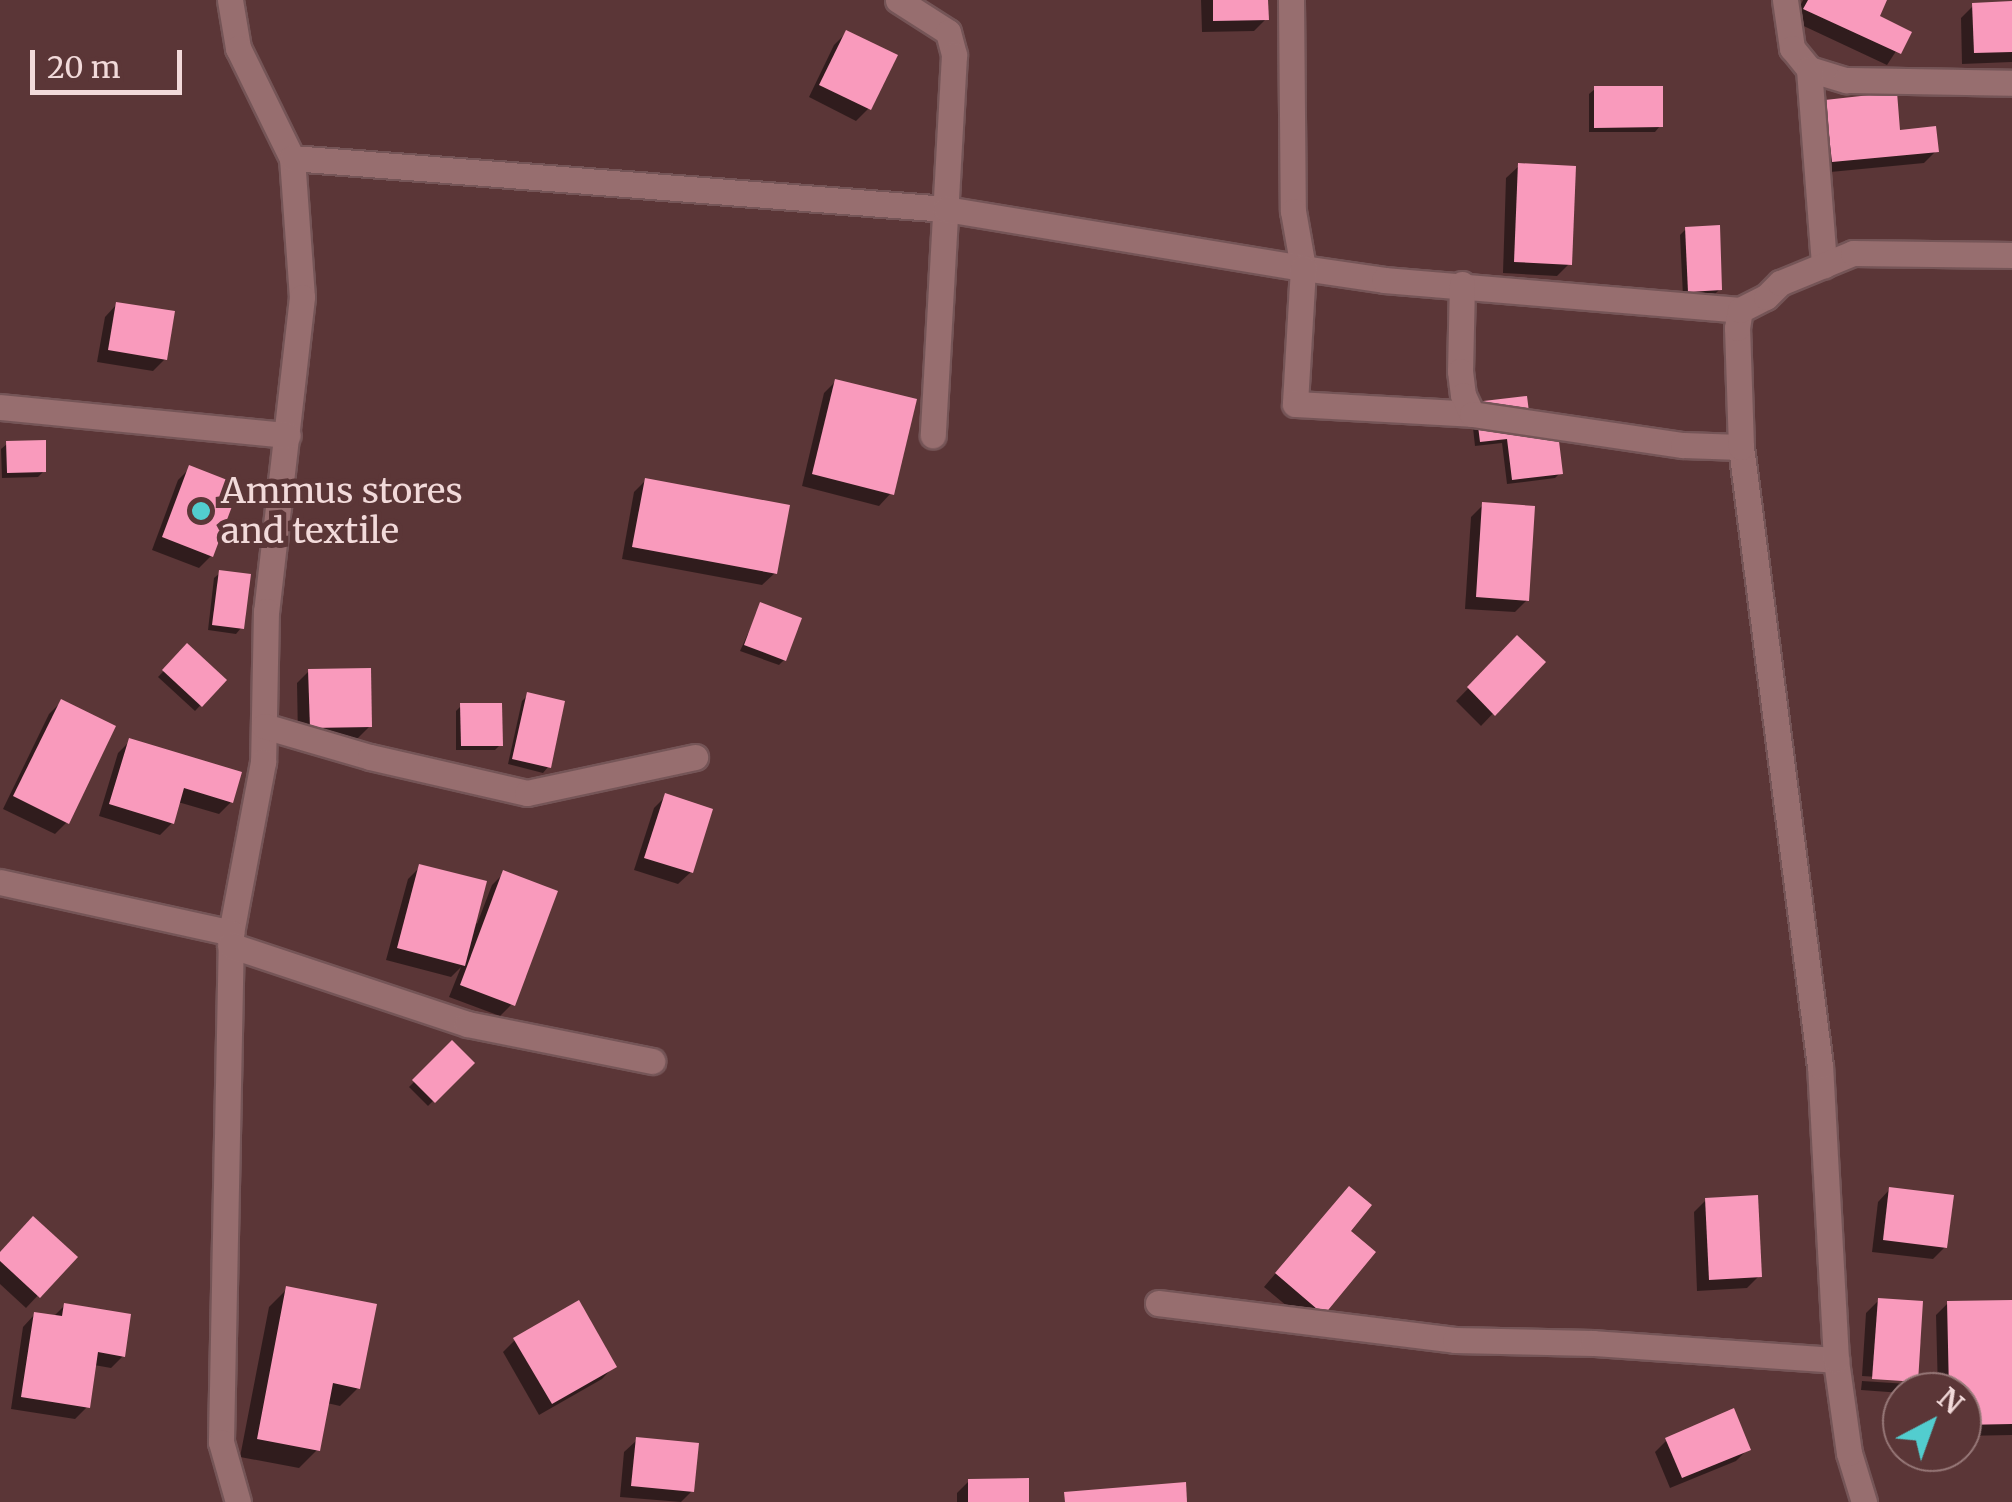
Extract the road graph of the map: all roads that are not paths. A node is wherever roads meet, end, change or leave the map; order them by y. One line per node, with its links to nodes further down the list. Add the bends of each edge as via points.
1 (230, 0): 7 (street, via 238,48)
2 (898, 0): 8 (street, via 948,32 954,55)
3 (1291, 0): 11 (street, via 1293,211)
4 (1785, 0): 5 (street, via 1792,48)
5 (1809, 69): 6 (street, via 1846,80); 10 (street)
6 (2012, 83)
7 (292, 158): 8 (street); 16 (street, via 302,297)
8 (946, 209): 11 (street); 17 (street)
9 (2012, 255): 10 (street, via 1853,253)
10 (1824, 265): 13 (street, via 1780,282)
11 (1303, 268): 12 (street); 15 (street, via 1295,404)
12 (1462, 284): 13 (street); 15 (street, via 1460,371)
13 (1740, 310): 18 (street, via 1735,351)
14 (0, 407): 16 (street)
15 (1472, 414): 18 (street, via 1683,445)
16 (288, 435): 19 (street, via 266,610)
17 (933, 435)
18 (1741, 447): 25 (street, via 1820,1066)
19 (264, 726): 20 (street, via 528,792); 22 (street, via 264,762)
20 (695, 757)
21 (0, 882): 22 (street)
22 (230, 939): 23 (street, via 467,1024); 26 (street, via 221,1442)
23 (652, 1061)
24 (1158, 1303): 25 (street, via 1455,1340)
25 (1836, 1360): 27 (street, via 1849,1453)
26 (238, 1502)
27 (1864, 1502)

